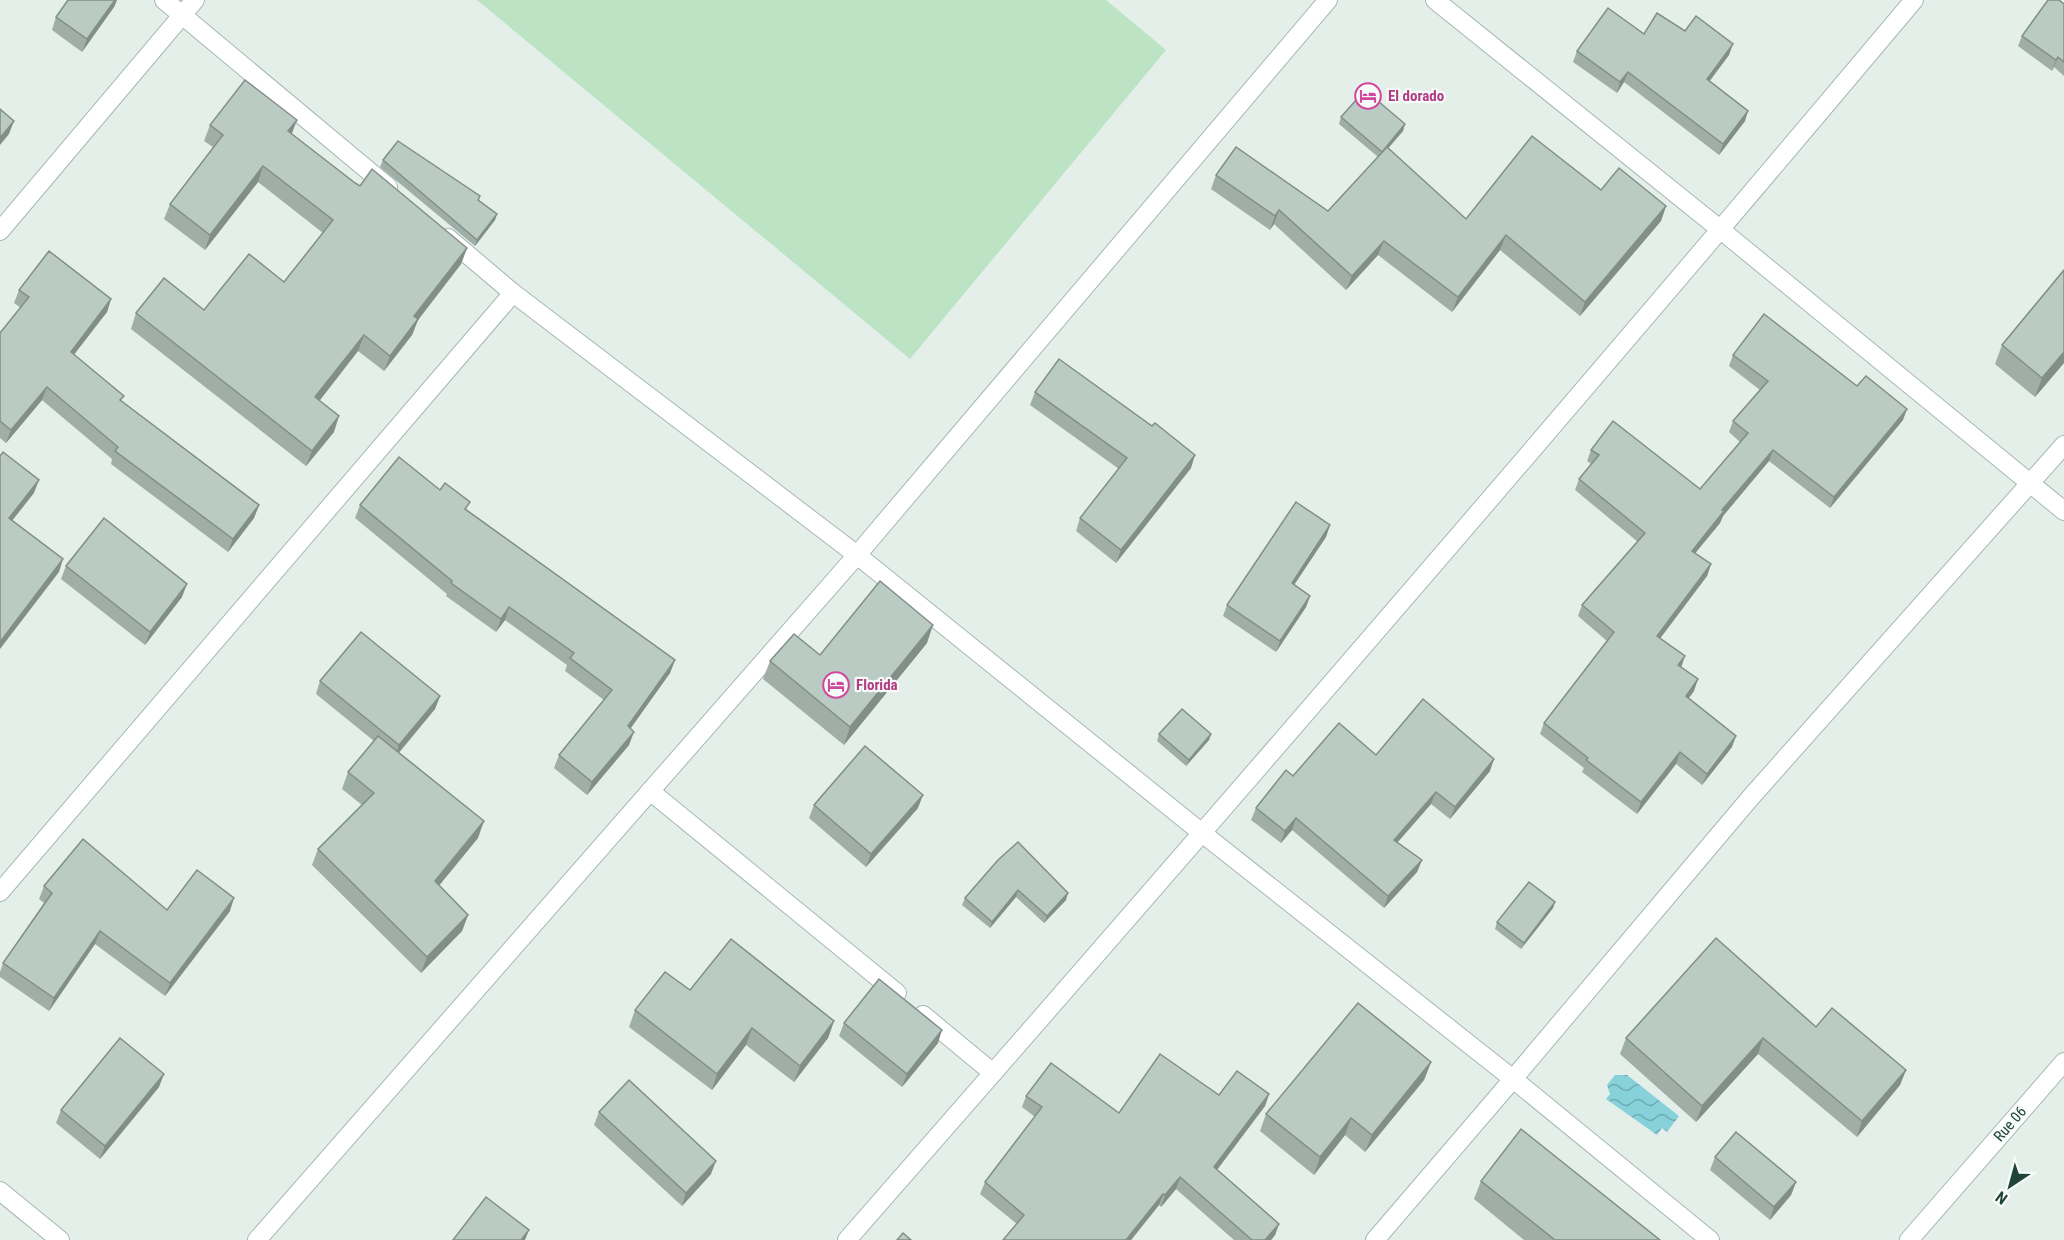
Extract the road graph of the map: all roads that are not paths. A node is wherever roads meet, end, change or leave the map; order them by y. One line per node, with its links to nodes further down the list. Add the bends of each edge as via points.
1 (164, 0): 6 (street)
2 (195, 0): 6 (street)
3 (1328, 0): 15 (street)
4 (1435, 0): 9 (street)
5 (1914, 0): 9 (street)
6 (183, 15): 7 (street); 10 (street)
7 (403, 200)
8 (431, 224): 11 (street)
9 (1721, 230): 13 (street); 17 (street)
10 (0, 231)
11 (513, 293): 15 (street); 18 (street)
12 (2064, 445): 13 (street)
13 (2031, 483): 14 (street); 21 (street, via 1751,797)
14 (2064, 511)
15 (857, 555): 16 (street); 17 (street)
16 (650, 792): 20 (street); 24 (street)
17 (1202, 833): 20 (street); 21 (street)
18 (0, 892)
19 (2064, 1062): 28 (street, Rue 06)
20 (993, 1072): 25 (street)
21 (1513, 1079): 26 (street); 27 (street)
22 (0, 1191): 23 (street)
23 (60, 1240)
24 (257, 1240)
25 (847, 1240)
26 (1375, 1240)
27 (1710, 1240)
28 (1909, 1240)

